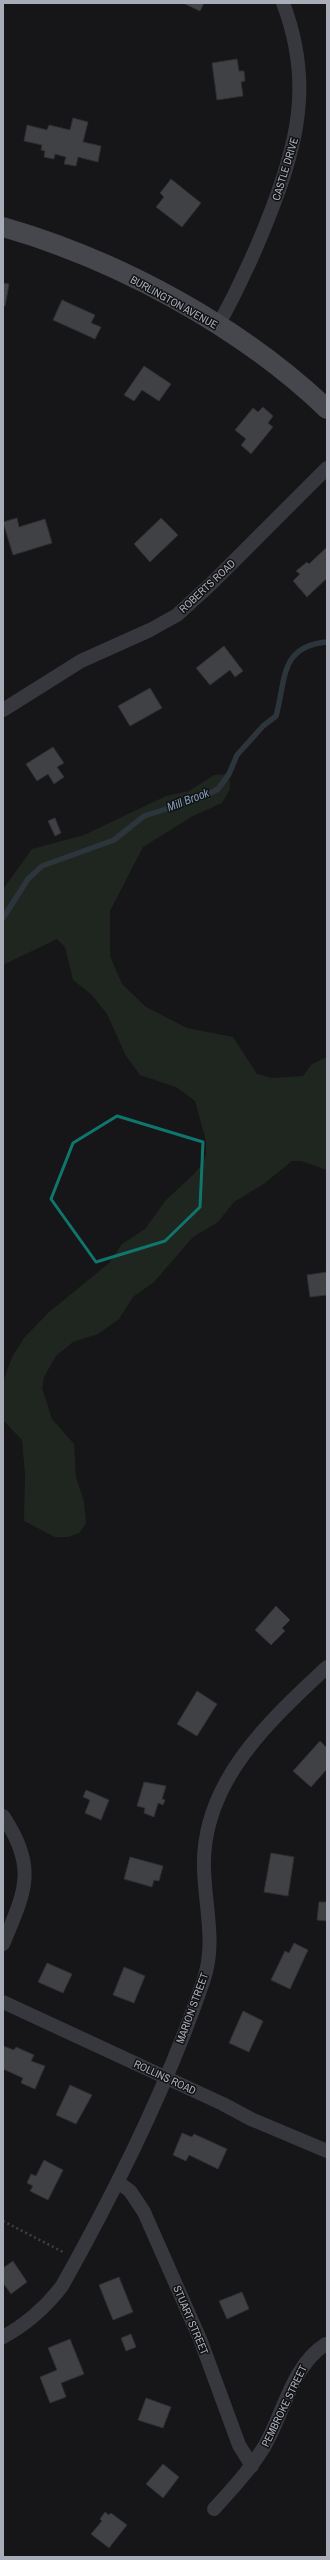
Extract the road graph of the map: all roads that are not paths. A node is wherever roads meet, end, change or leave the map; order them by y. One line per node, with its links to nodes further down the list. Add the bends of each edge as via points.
1 (283, 3): 3 (street, CASTLE DRIVE, via 295,38 299,60 300,103 295,138 278,195)
2 (3, 227): 3 (main road, BURLINGTON AVENUE, via 49,241 97,260)
3 (218, 326): 4 (main road, BURLINGTON AVENUE, via 269,361)
4 (327, 409)
5 (327, 468): 6 (street, ROBERTS ROAD, via 212,583 176,615 150,630 81,661)
6 (3, 710)
7 (327, 1667): 11 (street, MARION STREET, via 255,1739 236,1763 222,1789 205,1849 204,1869 211,1929 210,1953 204,1978)
8 (3, 1816): 9 (street, via 21,1850 25,1878 22,1897)
9 (3, 1944)
10 (3, 2002): 11 (street, ROLLINS ROAD)
11 (166, 2077): 12 (street, ROLLINS ROAD, via 251,2119); 13 (street, MARION STREET)
12 (327, 2151)
13 (118, 2182): 14 (street, MARION STREET, via 62,2286 48,2304 32,2318); 16 (street, STUART STREET, via 130,2191 144,2212 200,2339 239,2445)
14 (3, 2337)
15 (326, 2344): 16 (street, PEMBROKE STREET, via 307,2359 275,2427)
16 (252, 2466): 17 (street, PEMBROKE STREET)
17 (214, 2509)

